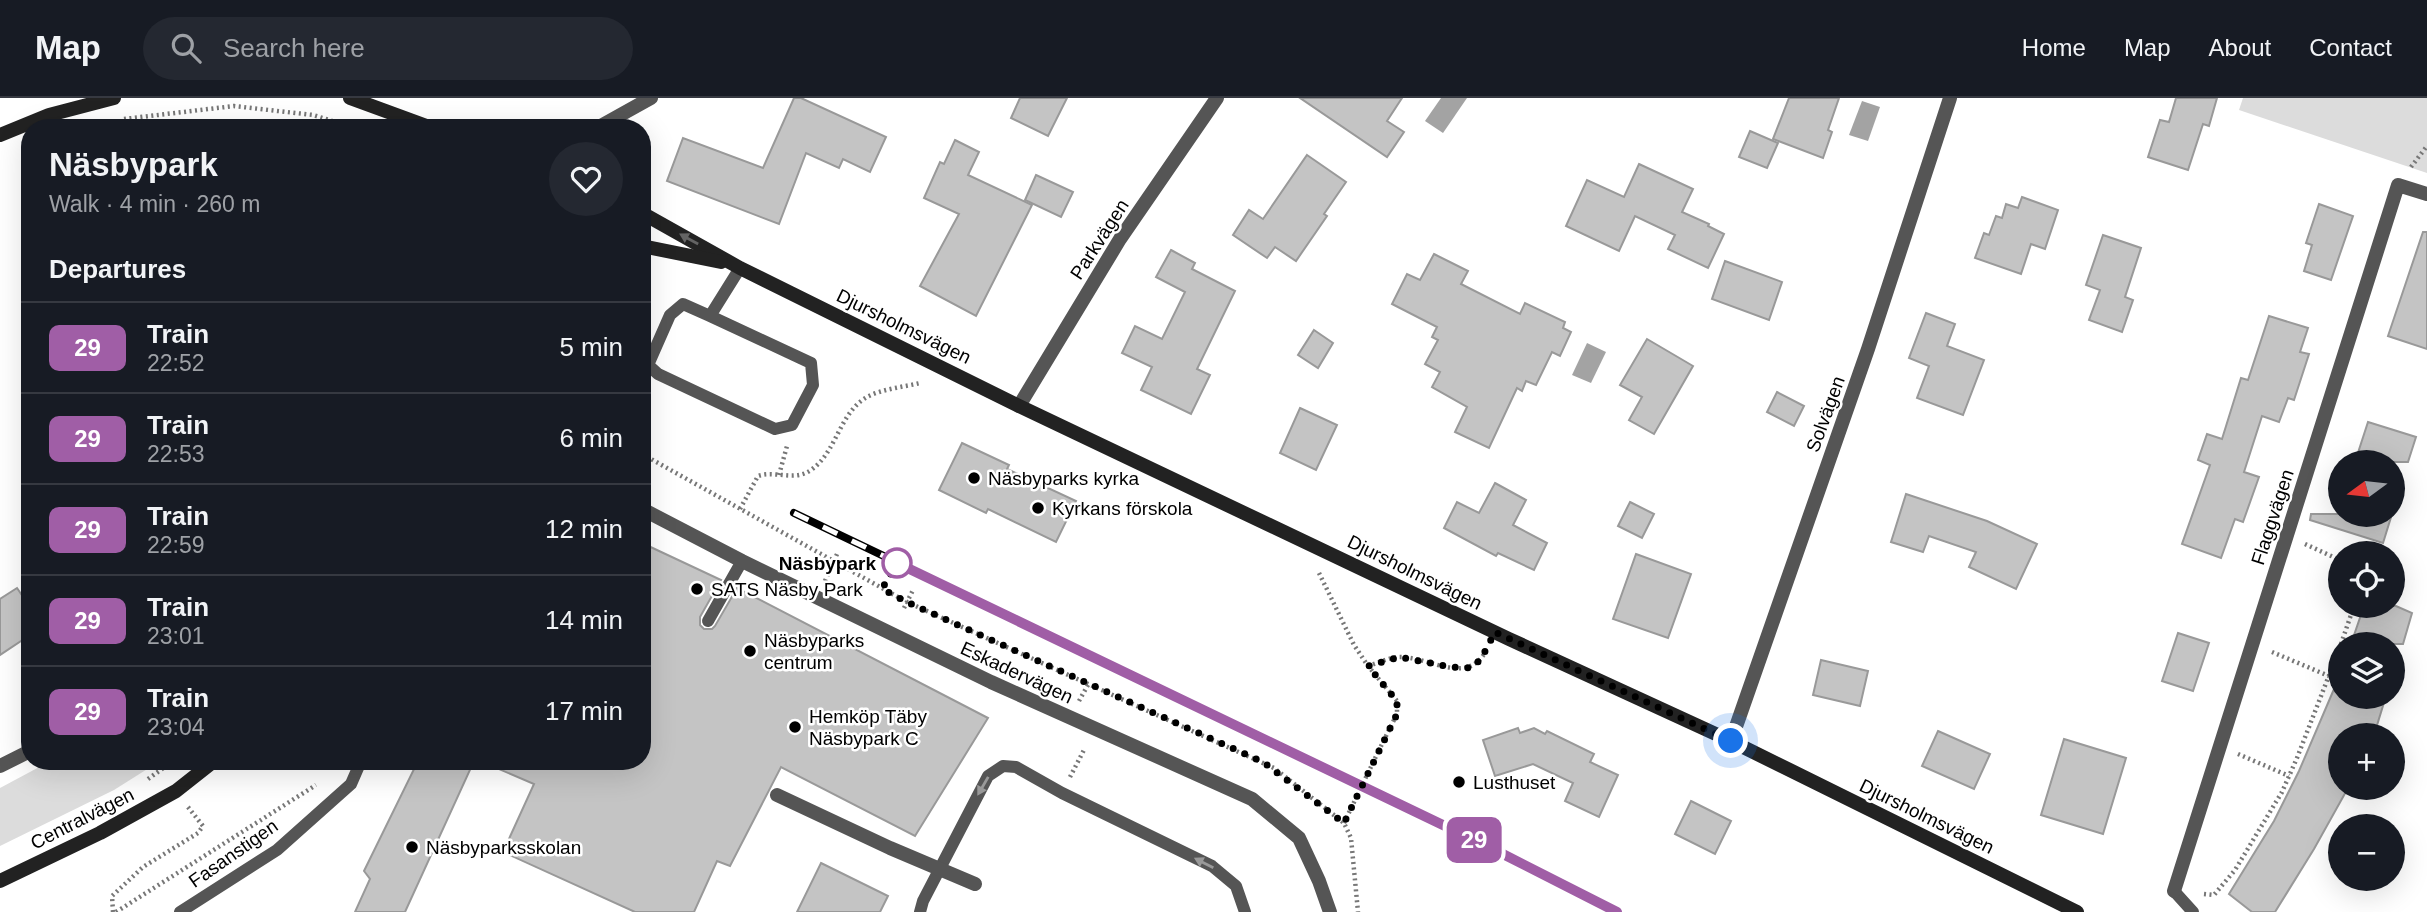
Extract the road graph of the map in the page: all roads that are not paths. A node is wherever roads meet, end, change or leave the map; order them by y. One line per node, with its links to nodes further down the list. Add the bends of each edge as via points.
1 (114, 98): 7 (street)
2 (350, 98): 8 (street)
3 (651, 98): 6 (street)
4 (1217, 98): 20 (street, Parkvägen, via 1120,239)
5 (1950, 98): 24 (street, Solvägen)
6 (623, 112): 9 (street); 10 (street)
7 (39, 119)
8 (407, 119)
9 (612, 119)
10 (620, 119)
11 (21, 126): 12 (street)
12 (0, 135)
13 (2427, 194): 33 (street, Flaggvägen, via 2398,184)
14 (651, 218): 16 (street, Djursholmsvägen, one-way to 14)
15 (651, 248): 16 (street, Djursholmsvägen)
16 (738, 266): 17 (lane); 20 (street, Djursholmsvägen)
17 (710, 316): 18 (lane, via 683,304 670,315); 19 (lane, via 811,363 813,384 792,425 775,429)
18 (651, 358)
19 (651, 368)
20 (1019, 406): 24 (street, Djursholmsvägen)
21 (651, 514): 22 (street, Eskadervägen)
22 (741, 561): 23 (lane); 37 (street, Eskadervägen, via 1252,799 1299,838)
23 (708, 621)
24 (1731, 741): 38 (street, Djursholmsvägen)
25 (21, 756): 26 (street)
26 (0, 766)
27 (203, 770): 31 (street, Centralvägen, via 176,791 100,833)
28 (357, 770): 34 (lane, Fasanstigen, via 351,784 277,849)
29 (777, 795): 30 (street)
30 (939, 869): 32 (street); 35 (lane); 36 (lane, one-way to 30, via 1236,886 1212,866 1016,767 1003,766 988,776)
31 (0, 881)
32 (975, 884)
33 (2174, 891): 39 (lane)
34 (180, 912)
35 (920, 912)
36 (1245, 912)
37 (1330, 912)
38 (2077, 912)
39 (2193, 912)

